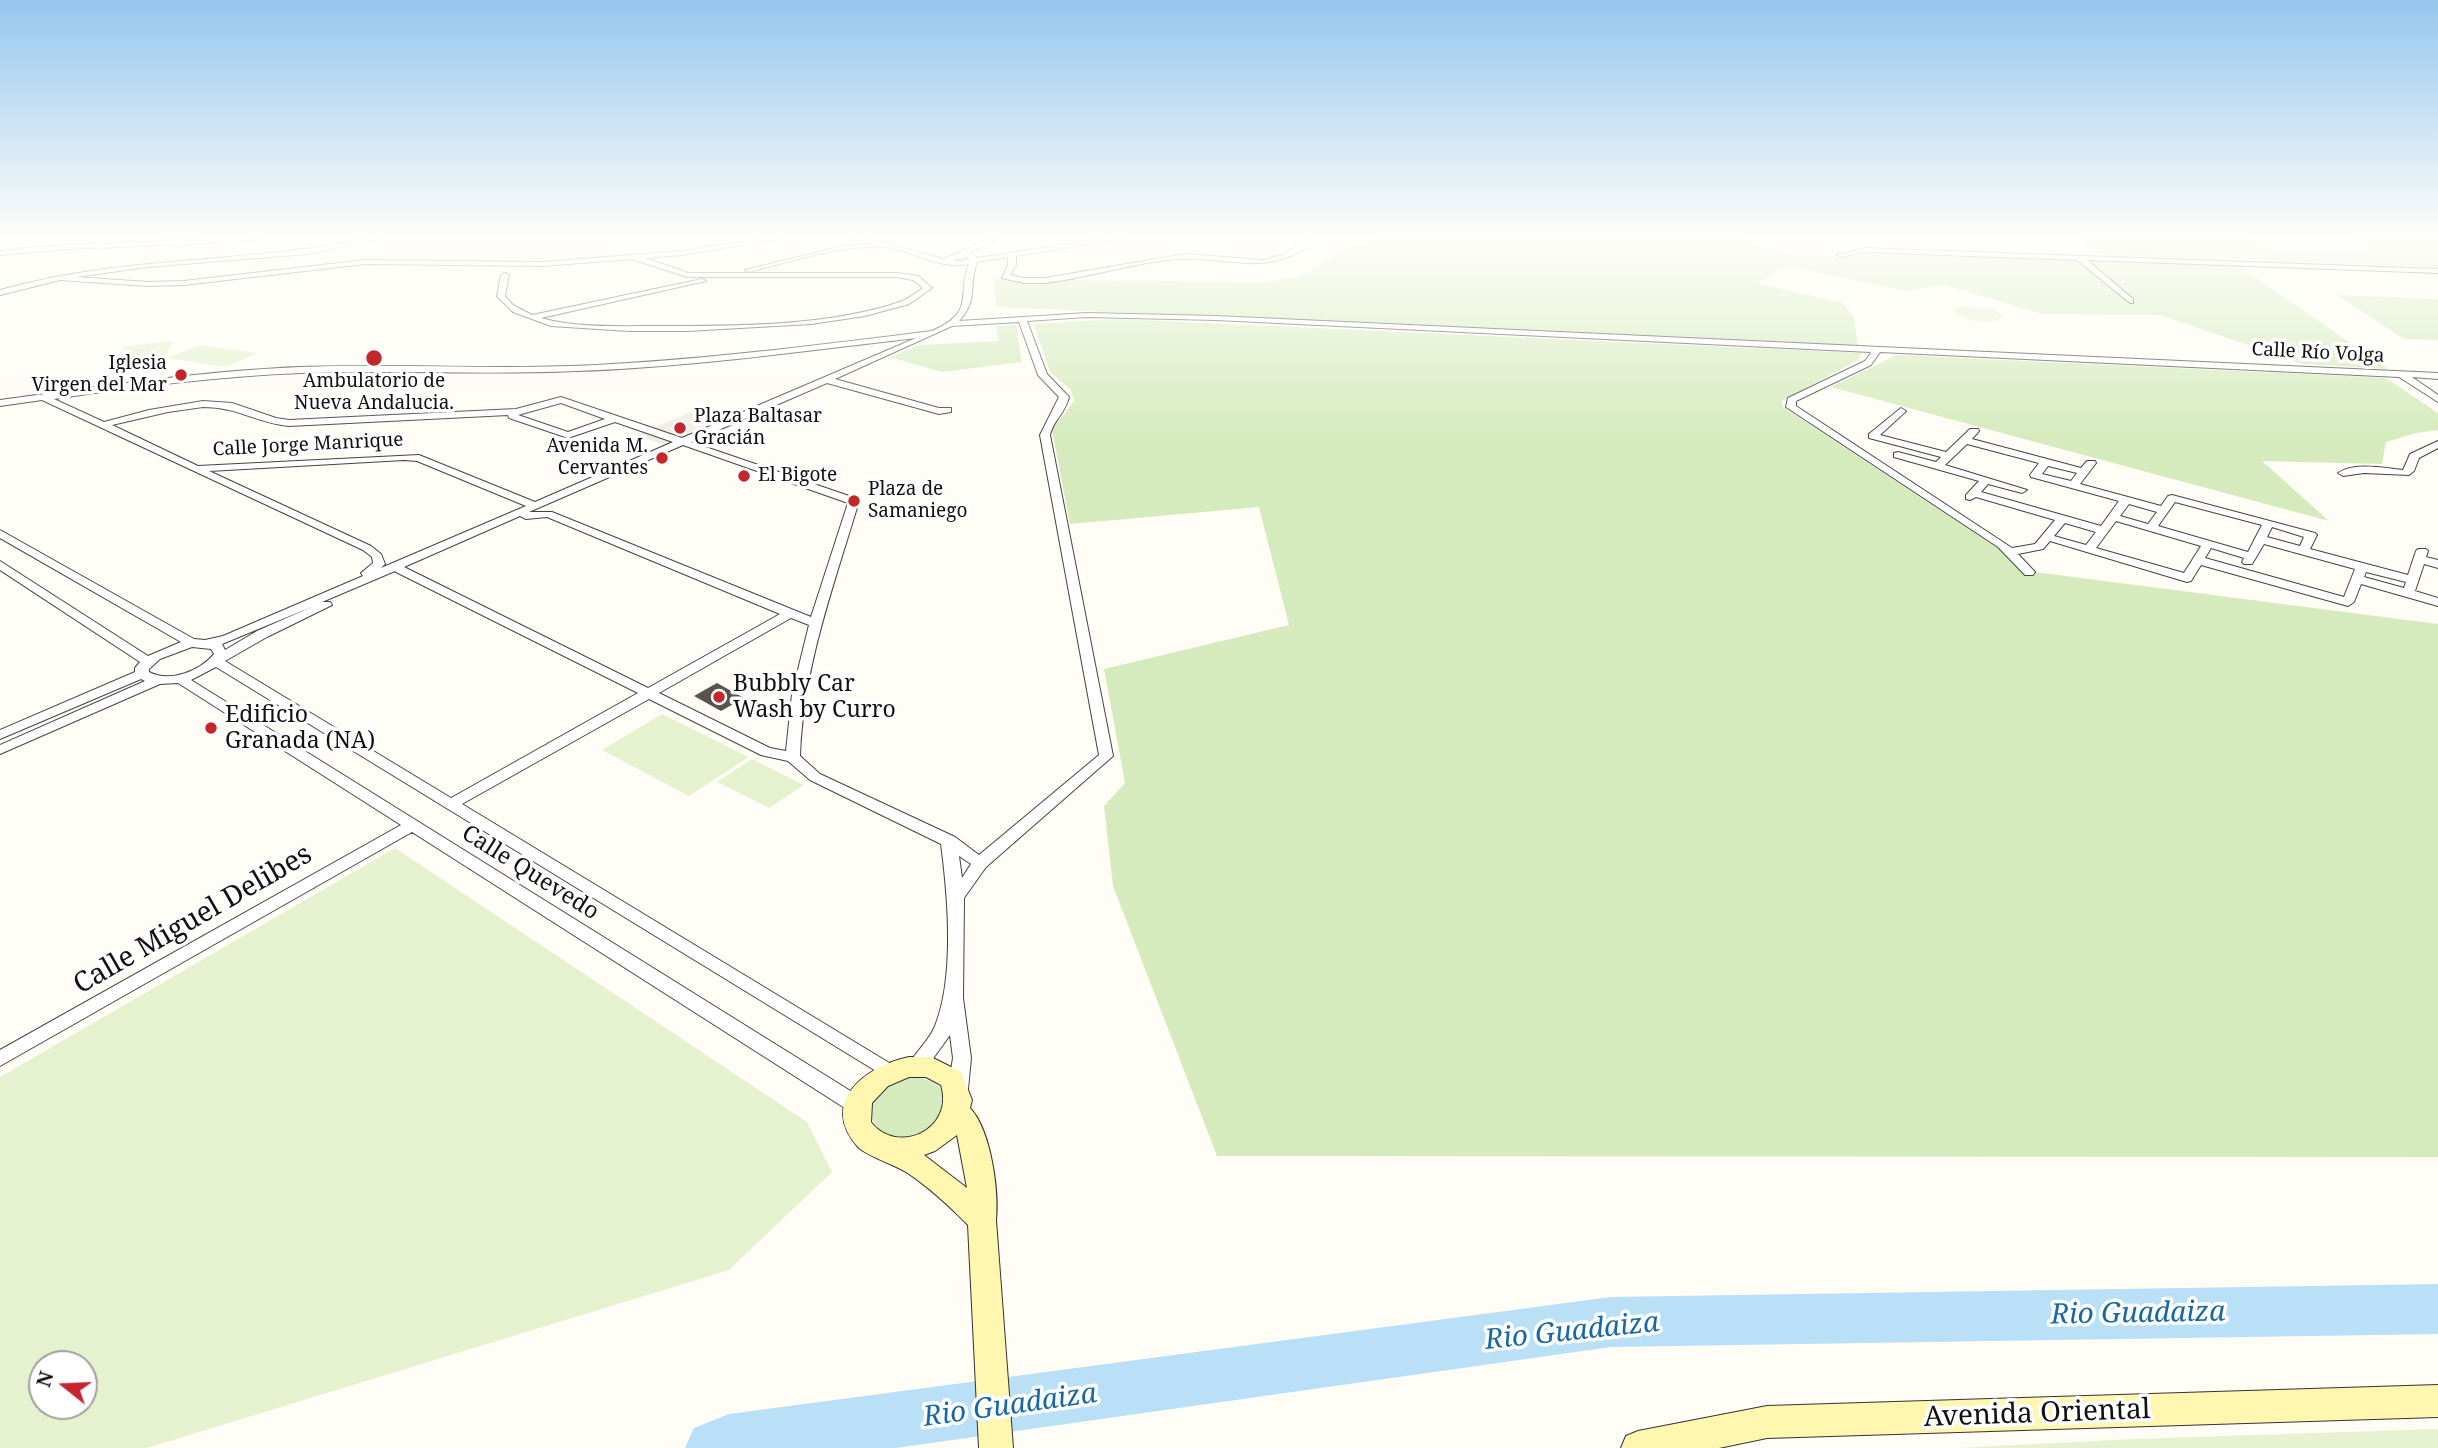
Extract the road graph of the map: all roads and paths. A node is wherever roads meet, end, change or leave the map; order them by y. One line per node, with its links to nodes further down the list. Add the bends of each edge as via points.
1 (509, 304): 5 (street)
2 (596, 304): 5 (street)
3 (898, 304): 5 (street, via 754,328 601,329)
4 (968, 304): 7 (street)
5 (532, 317)
6 (1022, 320): 7 (street, Calle Río Volga); 9 (street, Calle Río Volga, via 1087,315 1216,318); 83 (street, via 1043,375 1064,397 1064,405 1046,426 1045,435 1105,756)
7 (950, 324): 8 (street)
8 (933, 333): 12 (street); 13 (street, via 612,367 254,373)
9 (1873, 350): 10 (street, Calle Río Volga); 31 (street, via 1876,353 1868,363 1791,400 1791,407)
10 (2401, 374): 11 (street, Calle Río Volga); 14 (street)
11 (2438, 376)
12 (828, 380): 16 (street); 23 (street)
13 (43, 397): 15 (street); 20 (street, Calle Jorge Manrique)
14 (2438, 399)
15 (0, 403)
16 (948, 410)
17 (1901, 411): 25 (street, via 1873,436)
18 (516, 412): 19 (street, via 561,400); 19 (street, via 512,416 568,435); 20 (street, via 277,423 225,404 148,411)
19 (616, 418): 23 (street)
20 (103, 425): 30 (street, Calle Jorge Manrique)
21 (1974, 431): 22 (street)
22 (1965, 440): 27 (street); 28 (street)
23 (685, 442): 39 (street); 69 (street, via 854,501)
24 (2438, 444): 32 (street, via 2414,456 2409,471)
25 (1909, 445): 26 (street); 27 (street)
26 (1898, 455): 29 (street); 31 (street)
27 (1948, 456): 29 (street)
28 (2046, 462): 33 (street); 35 (street, via 2087,467)
29 (1938, 466): 34 (street)
30 (198, 468): 39 (street, Calle Jorge Manrique, via 419,458); 67 (street, Calle Jorge Manrique, via 377,556 376,568)
31 (1884, 468): 53 (street)
32 (2343, 473)
33 (2035, 475): 35 (street); 36 (street)
34 (1986, 480): 36 (street); 38 (street, via 1971,495)
35 (2073, 485): 37 (street)
36 (2022, 490): 38 (street)
37 (2126, 500): 40 (street); 41 (street)
38 (2010, 503): 42 (street)
39 (536, 506): 43 (street)
40 (2164, 510): 44 (street, via 2172,498); 45 (street)
41 (2113, 517): 45 (street); 46 (street)
42 (2063, 518): 46 (street); 48 (street)
43 (507, 519): 55 (street); 68 (street, via 548,514)
44 (2269, 523): 49 (street); 52 (street, via 2311,535)
45 (2151, 528): 50 (street)
46 (2104, 530): 51 (street)
47 (0, 533): 70 (street)
48 (2047, 537): 51 (street); 53 (street, via 2039,547)
49 (2260, 539): 52 (street); 54 (street)
50 (2208, 544): 54 (street); 56 (street)
51 (2089, 549): 56 (street, via 2187,578)
52 (2303, 551): 59 (street)
53 (2009, 552): 61 (street)
54 (2251, 556): 62 (street)
55 (415, 559): 60 (street); 67 (street)
56 (2198, 559): 62 (street)
57 (2438, 564): 64 (street, via 2420,555)
58 (0, 565): 73 (street)
59 (2362, 567): 63 (street); 64 (street)
60 (400, 569): 72 (street); 76 (street)
61 (2029, 572)
62 (2243, 572): 63 (street, via 2348,602)
63 (2357, 579): 65 (street)
64 (2412, 580): 65 (street)
65 (2408, 593): 66 (street)
66 (2438, 602)
67 (291, 611): 71 (street)
68 (791, 613): 69 (street); 76 (street)
69 (816, 624): 79 (street, via 792,724)
70 (191, 643): 71 (street); 73 (street, via 166,650)
71 (209, 643): 72 (street, via 220,648)
72 (217, 660): 74 (street); 80 (street, Calle Quevedo)
73 (144, 668): 75 (street, via 148,678); 77 (street)
74 (179, 678): 75 (street); 81 (street, Calle Quevedo)
75 (159, 680): 78 (street)
76 (651, 692): 79 (street, via 766,752); 80 (street)
77 (0, 735)
78 (0, 750)
79 (793, 757): 82 (street, via 815,777)
80 (451, 803): 88 (street, Calle Quevedo)
81 (411, 826): 86 (street, Calle Miguel Delibes); 90 (street, Calle Quevedo)
82 (949, 841): 83 (street); 84 (street)
83 (980, 863): 84 (street)
84 (956, 898): 85 (street)
85 (954, 999): 87 (street, via 942,1032); 89 (street, via 962,1058)
86 (0, 1059)
87 (917, 1066): 88 (street); 89 (street, via 952,1079)
88 (889, 1072): 90 (street, via 869,1086)
89 (958, 1101): 91 (street, via 951,1124 929,1142); 92 (street, via 969,1125 984,1200)
90 (858, 1106): 91 (street, via 861,1132)
91 (885, 1148): 92 (street, via 919,1164)
92 (982, 1220): 94 (street)
93 (2438, 1401): 95 (street, Avenida Oriental, via 1767,1422)
94 (996, 1448)
95 (1638, 1448)

